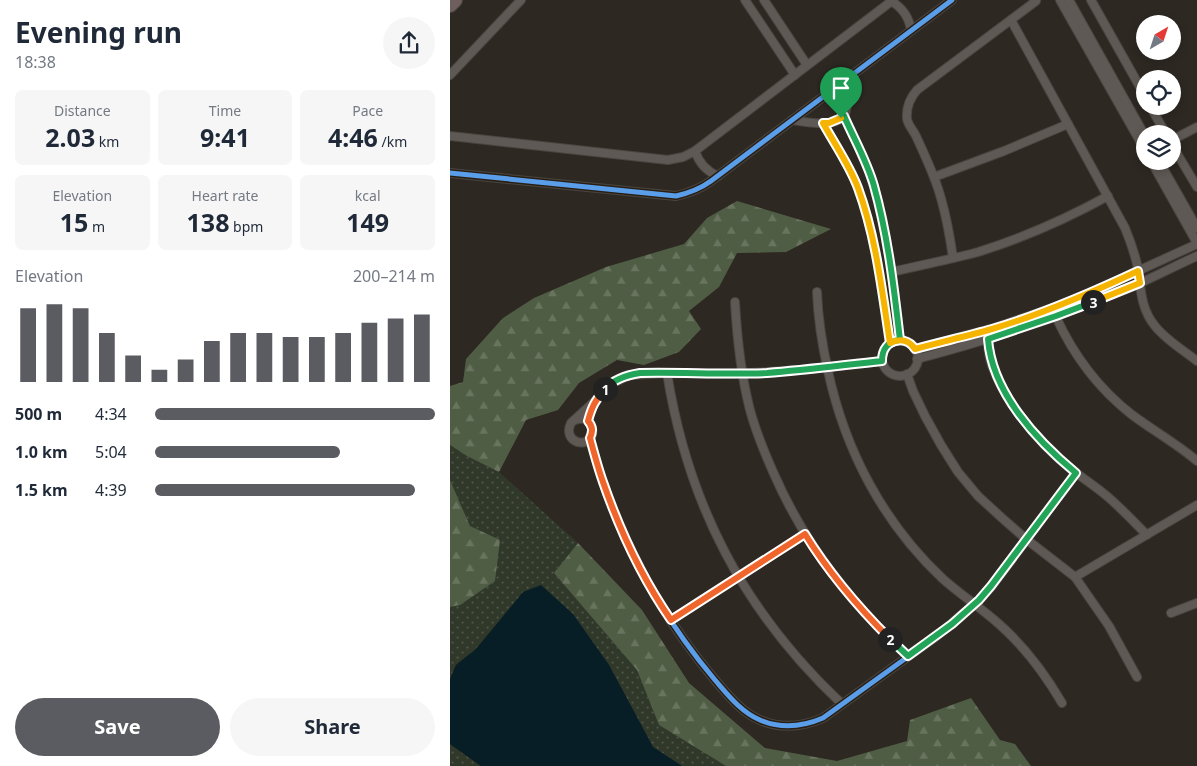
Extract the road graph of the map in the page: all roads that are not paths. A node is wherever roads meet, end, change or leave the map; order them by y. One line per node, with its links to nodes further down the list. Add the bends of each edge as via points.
1 (455, 0): 11 (highway)
2 (521, 0): 16 (street)
3 (744, 0): 15 (street)
4 (764, 0): 14 (street)
5 (952, 0): 13 (street)
6 (1060, 0): 25 (street)
7 (1069, 0): 23 (street)
8 (1091, 0): 18 (street)
9 (892, 1): 13 (street, via 904,12); 14 (street)
10 (1036, 1): 12 (street)
11 (450, 5)
12 (1011, 20): 22 (street); 34 (street, via 917,90 910,99 908,122)
13 (912, 30): 17 (street)
14 (807, 65): 15 (street)
15 (795, 74): 28 (street)
16 (450, 75)
17 (847, 79): 19 (street); 20 (street)
18 (1136, 80)
19 (844, 116): 21 (street); 42 (street, via 874,186)
20 (792, 120): 21 (street); 33 (street)
21 (823, 123): 49 (street, via 857,186 867,216)
22 (1068, 124): 34 (street); 36 (street)
23 (1139, 125)
24 (1197, 127): 26 (street)
25 (1136, 134)
26 (1181, 135)
27 (450, 136): 28 (street, via 668,160)
28 (695, 151): 33 (street, via 705,169)
29 (1181, 160): 35 (street)
30 (1156, 170): 38 (street)
31 (1164, 170): 37 (street)
32 (450, 173): 33 (street, via 676,196 700,188)
33 (718, 176)
34 (934, 177): 40 (street)
35 (1197, 187)
36 (1108, 196): 40 (street, via 1022,237); 41 (street, via 1129,237)
37 (1197, 228)
38 (1197, 244): 41 (street)
39 (1197, 256): 43 (street)
40 (953, 258): 42 (street)
41 (1138, 271): 43 (street); 50 (street, via 1026,317)
42 (892, 272): 48 (street)
43 (1140, 283): 46 (street); 53 (street, via 1143,305 1154,326)
44 (817, 292): 54 (street, via 820,334)
45 (735, 302): 56 (street)
46 (1056, 316): 47 (street); 64 (street, via 1084,366 1106,391 1130,413)
47 (988, 339): 51 (street); 65 (street, via 992,366 1013,405 1041,441)
48 (900, 340): 49 (street); 50 (street, via 910,343)
49 (890, 343): 52 (street, via 883,351)
50 (915, 349): 51 (street)
51 (917, 359): 57 (street, via 915,367)
52 (882, 361): 54 (street); 57 (street, via 892,373)
53 (1197, 361)
54 (827, 367): 56 (street); 73 (street, via 843,426 878,499 928,564)
55 (667, 373): 56 (street); 58 (street, via 630,375 609,385); 71 (street, via 675,420 691,475 715,535)
56 (742, 373): 67 (street, via 763,448)
57 (907, 374): 69 (street, via 924,416 958,472 978,496)
58 (594, 402): 59 (street); 60 (street)
59 (575, 420): 60 (street); 62 (street, via 569,432)
60 (588, 421): 61 (street, via 592,429)
61 (590, 438): 62 (street); 63 (street)
62 (577, 442): 63 (street)
63 (595, 457): 75 (street, via 627,542)
64 (1197, 461)
65 (1076, 473): 68 (street, via 1107,496); 69 (street)
66 (1197, 505): 68 (street)
67 (805, 534): 71 (street); 76 (street, via 857,605)
68 (1147, 535): 70 (street)
69 (1026, 539): 70 (street); 73 (street)
70 (1075, 577): 77 (street, via 1109,626)
71 (738, 578): 75 (street); 79 (street, via 788,648)
72 (1197, 603): 74 (street)
73 (973, 605): 76 (street, via 938,636); 78 (street, via 1028,654)
74 (1172, 613)
75 (671, 620): 79 (street, via 710,673 743,710 755,718 776,725 800,726 823,718)
76 (908, 656): 79 (street)
77 (1137, 677)
78 (1062, 703)
79 (842, 704)

